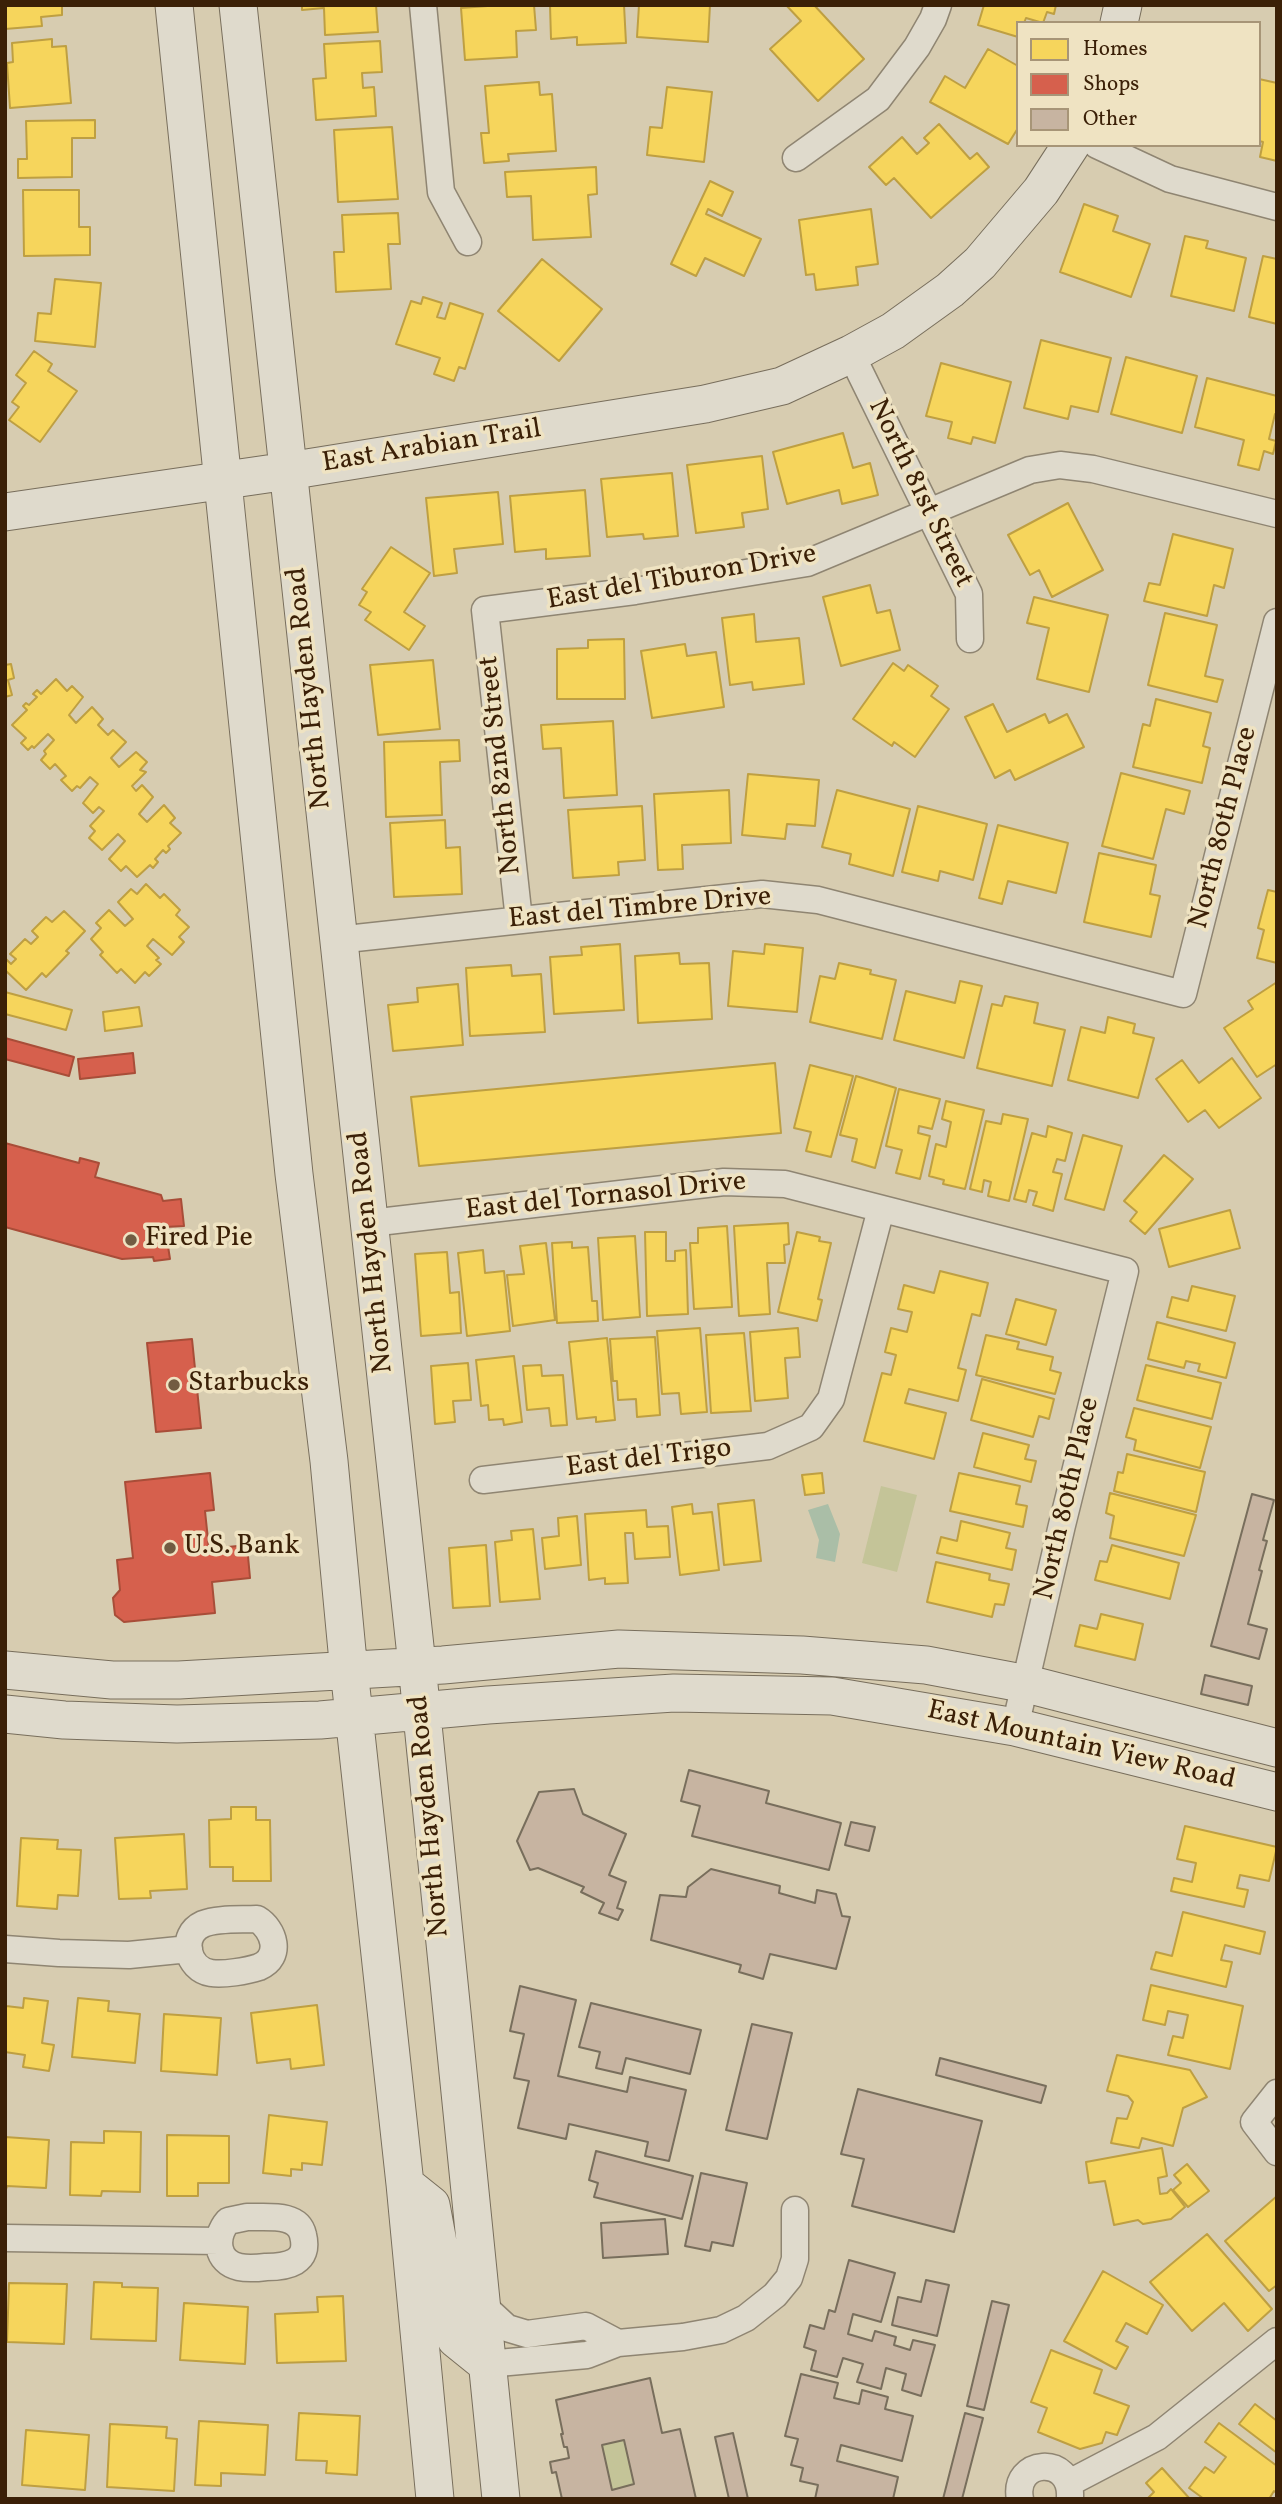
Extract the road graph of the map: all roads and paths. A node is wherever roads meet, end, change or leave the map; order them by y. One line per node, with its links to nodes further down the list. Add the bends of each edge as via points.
1 (174, 5): 12 (main road)
2 (238, 5): 11 (main road, North Hayden Road)
3 (423, 5): 9 (street, via 441,192)
4 (938, 5): 7 (street, via 917,47 878,99)
5 (1070, 147): 10 (main road, East Arabian Trail, via 1041,191 980,263 893,331)
6 (1101, 147): 8 (street, via 1170,179)
7 (796, 158)
8 (1277, 207)
9 (468, 242)
10 (851, 354): 11 (main road, East Arabian Trail, via 782,386 705,404); 14 (street, North 81st Street)
11 (288, 471): 12 (main road, East Arabian Trail); 20 (main road, North Hayden Road)
12 (223, 480): 13 (main road, East Arabian Trail); 28 (main road)
13 (5, 512)
14 (929, 513): 15 (street, East del Tiburon Drive, via 1030,470 1060,465); 16 (street, East del Tiburon Drive, via 807,563 635,592); 18 (street, North 81st Street, via 969,594)
15 (1277, 514)
16 (485, 610): 19 (street, North 82nd Street)
17 (1277, 622): 21 (street, North 80th Place)
18 (970, 639)
19 (519, 920): 20 (street, East del Timbre Drive); 21 (street, East del Timbre Drive, via 762,894 818,900)
20 (337, 940): 23 (main road, North Hayden Road)
21 (1183, 994)
22 (881, 1209): 23 (street, East del Tornasol Drive, via 785,1184 724,1182); 24 (street, East del Tornasol Drive); 25 (street, East del Trigo, via 831,1399 811,1427 768,1446)
23 (370, 1223): 26 (main road, North Hayden Road)
24 (1125, 1271): 29 (street, North 80th Place)
25 (484, 1480)
26 (417, 1665): 28 (main road, East Mountain View Road); 29 (main road, East Mountain View Road, via 632,1649 926,1665); 30 (main road, North Hayden Road)
27 (5, 1671): 28 (main road, East Mountain View Road, via 88,1679 180,1680)
28 (349, 1671): 32 (main road)
29 (1027, 1684): 33 (street, North 80th Place); 34 (main road, East Mountain View Road)
30 (422, 1711): 32 (main road, East Mountain View Road); 33 (main road, East Mountain View Road, via 674,1693 832,1696); 44 (main road, North Hayden Road)
31 (5, 1714): 32 (main road, East Mountain View Road, via 177,1724)
32 (355, 1718): 40 (main road)
33 (1016, 1727): 35 (main road, East Mountain View Road)
34 (1277, 1748)
35 (1277, 1792)
36 (5, 1949): 37 (street, via 129,1955)
37 (189, 1949)
38 (1277, 2093): 39 (street, via 1254,2122)
39 (1277, 2152)
40 (405, 2184): 47 (main road, via 431,2204 456,2339); 49 (main road)
41 (795, 2210): 46 (street, via 795,2259 789,2278 746,2318 721,2330)
42 (5, 2238): 43 (street)
43 (219, 2242)
44 (481, 2304): 46 (street, via 507,2328 527,2334 586,2326); 47 (main road, North Hayden Road)
45 (1277, 2341): 48 (street, via 1157,2437)
46 (618, 2343): 47 (street, via 587,2355)
47 (487, 2364): 50 (main road, North Hayden Road)
48 (1069, 2491): 51 (street, via 1060,2471 1042,2466 1021,2482)
49 (435, 2499)
50 (500, 2499)
51 (1020, 2499)

